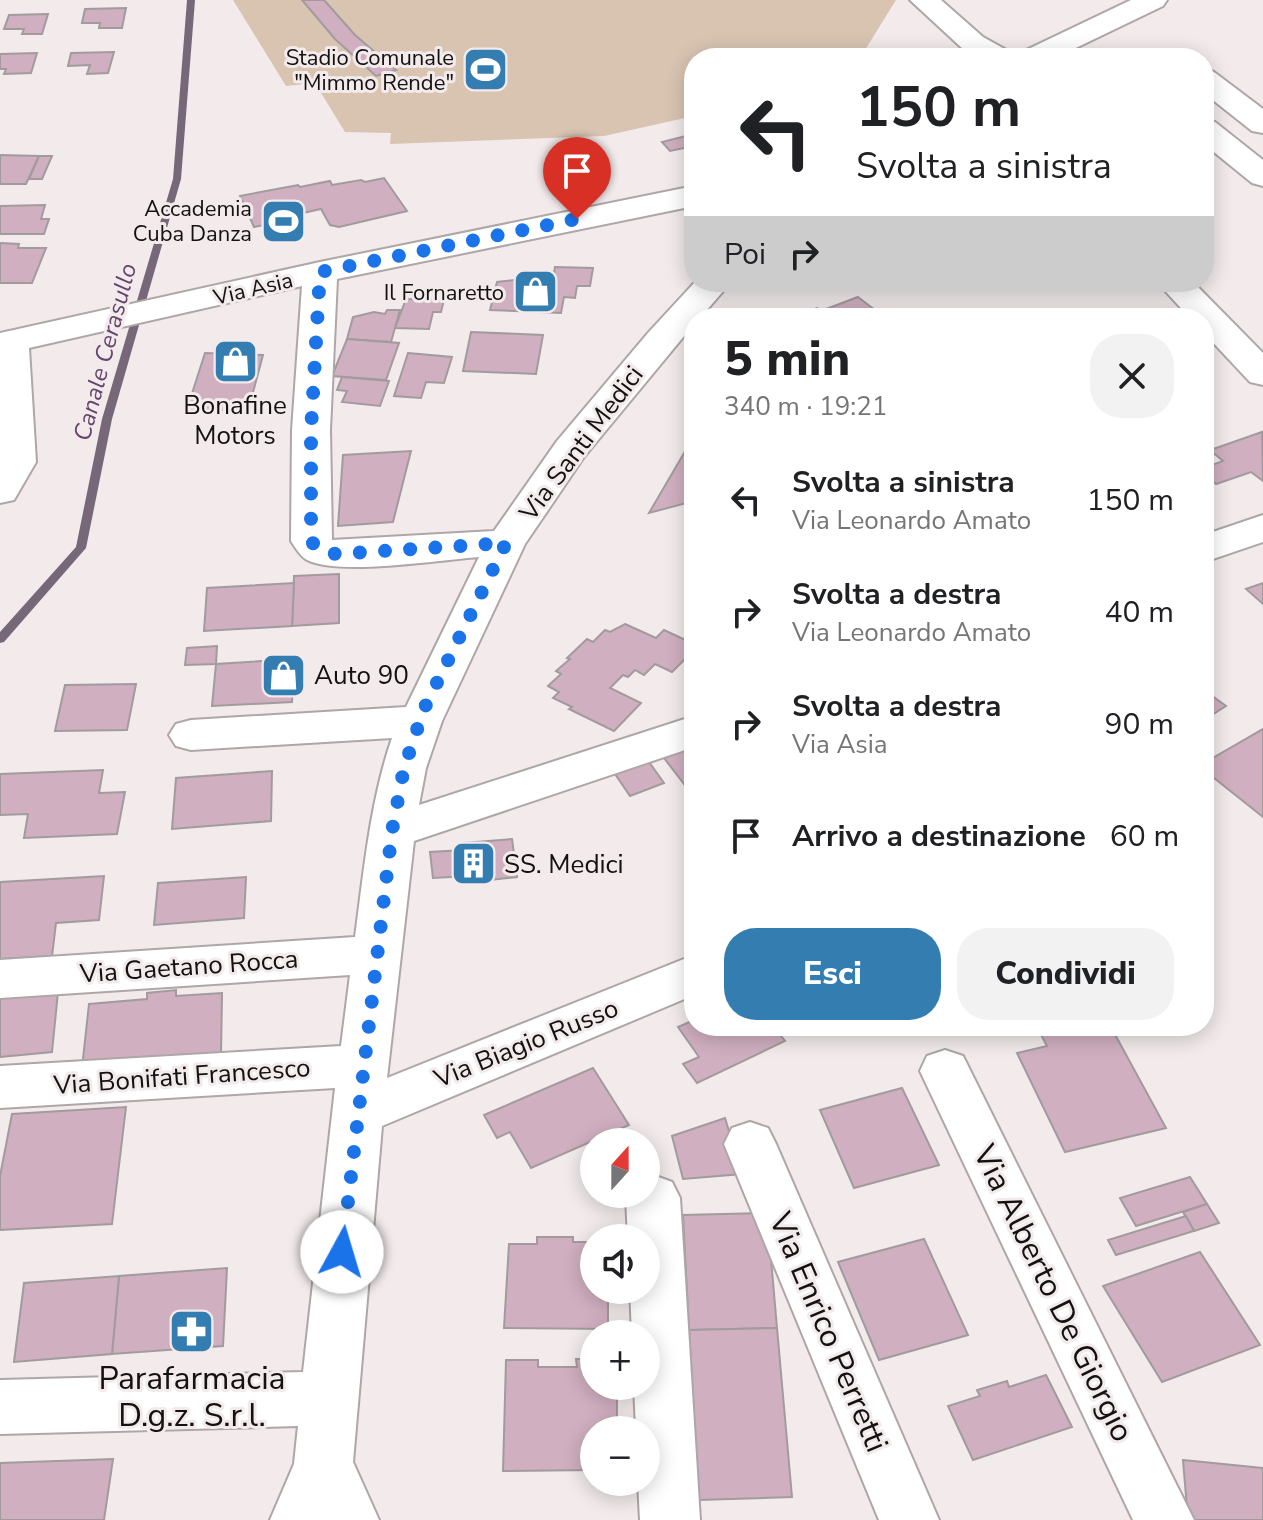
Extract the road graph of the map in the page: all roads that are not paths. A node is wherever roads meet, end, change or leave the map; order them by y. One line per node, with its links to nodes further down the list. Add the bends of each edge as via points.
1 (924, 0): 3 (street)
2 (1153, 0): 4 (street, via 1096,41)
3 (982, 48)
4 (1070, 48)
5 (1214, 86): 6 (street)
6 (1263, 125): 7 (street)
7 (1214, 131)
8 (1214, 136): 9 (street)
9 (1263, 176)
10 (684, 198): 11 (street, Via Asia)
11 (320, 272): 16 (street, Via Asia); 20 (street, via 311,541 319,550 336,554)
12 (1184, 292): 13 (street)
13 (1199, 308)
14 (684, 322): 20 (street, Via Santi Medici, via 570,449)
15 (1214, 323): 17 (street)
16 (6, 343): 18 (street, via 17,462)
17 (1263, 374)
18 (0, 491)
19 (1263, 528): 21 (street)
20 (506, 543): 22 (street, Via Santi Medici)
21 (1214, 545)
22 (420, 721): 24 (street); 25 (street, Via Santi Medici)
23 (684, 734): 25 (street)
24 (191, 735)
25 (392, 831): 26 (street, Via Santi Medici)
26 (377, 954): 28 (street, Via Gaetano Rocca); 31 (street, Via Santi Medici)
27 (684, 977): 31 (street, Via Biagio Russo)
28 (0, 979)
29 (945, 1071): 37 (street, Via Alberto De Giorgio)
30 (0, 1087): 31 (street, Via Bonifati Francesco)
31 (361, 1089): 34 (street, Via Santi Medici)
32 (750, 1144): 39 (street, Via Enrico Perretti)
33 (654, 1208): 38 (street)
34 (327, 1398): 35 (street); 36 (street, Via Santi Medici)
35 (0, 1407)
36 (332, 1507)
37 (1159, 1518)
38 (670, 1520)
39 (909, 1520)

